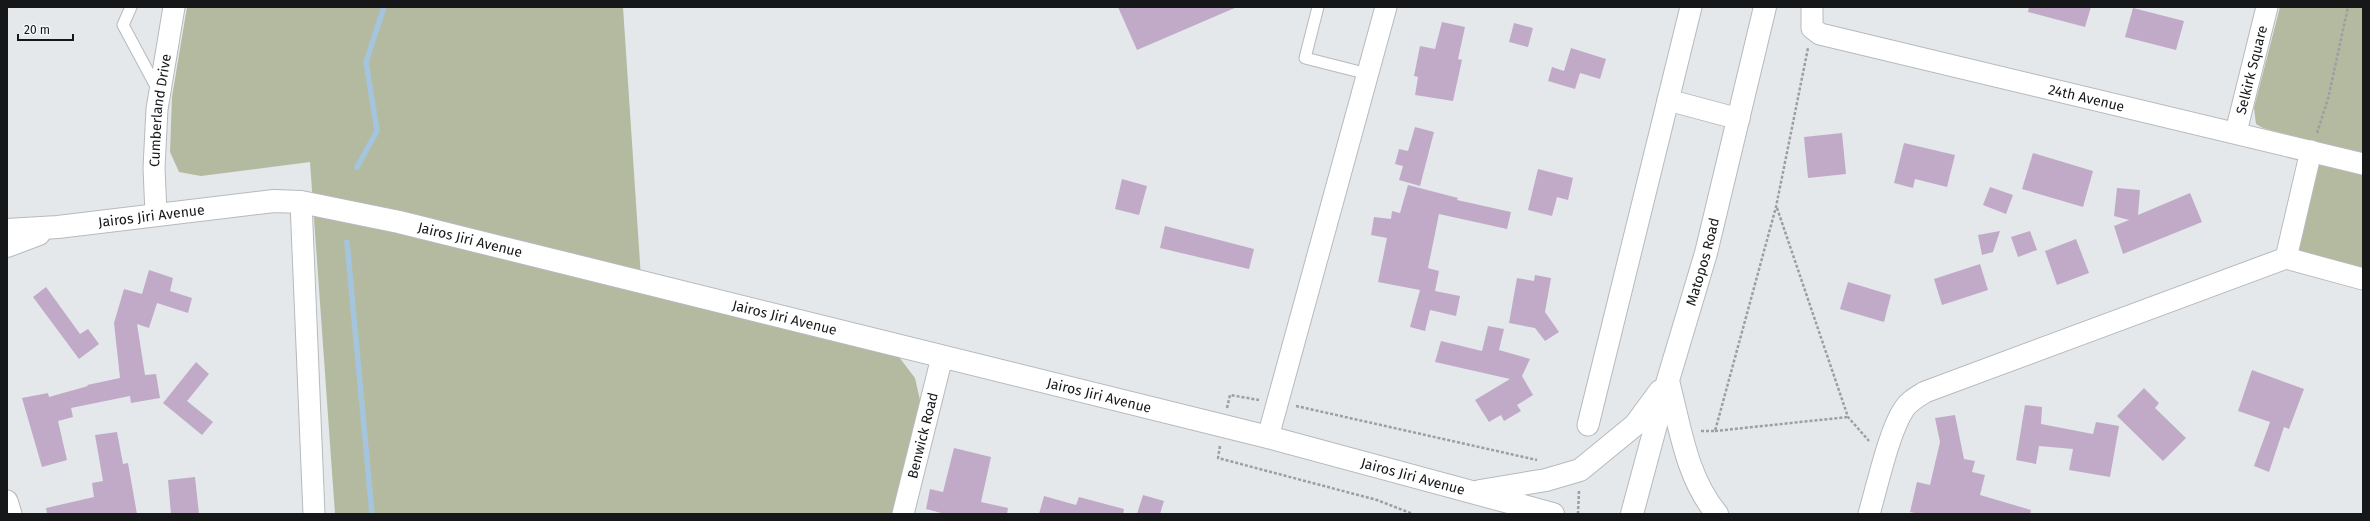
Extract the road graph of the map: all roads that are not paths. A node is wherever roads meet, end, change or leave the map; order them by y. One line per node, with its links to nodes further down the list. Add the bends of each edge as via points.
1 (131, 7): 10 (lane, via 123,25)
2 (174, 7): 10 (street, Cumberland Drive)
3 (1318, 7): 9 (lane, via 1305,58)
4 (1386, 7): 9 (street)
5 (1691, 7): 11 (street)
6 (1765, 7): 12 (main road, Matopos Road)
7 (1812, 7): 13 (street, 24th Avenue, via 1812,28 1820,34)
8 (2267, 7): 13 (street, Selkirk Square)
9 (1368, 74): 26 (street)
10 (160, 94): 17 (street, Cumberland Drive, via 154,168)
11 (1668, 100): 12 (street); 25 (street)
12 (1739, 119): 24 (main road, Matopos Road, via 1706,253)
13 (2236, 132): 14 (street, 24th Avenue)
14 (2311, 151): 15 (street, 24th Avenue); 21 (street)
15 (2363, 164)
16 (301, 202): 17 (main road, Jairos Jiri Avenue, via 274,201); 23 (main road, Jairos Jiri Avenue, via 399,222); 30 (street)
17 (156, 214): 18 (main road, Jairos Jiri Avenue)
18 (58, 227): 19 (main road, Jairos Jiri Avenue); 20 (main road)
19 (7, 230)
20 (7, 246)
21 (2286, 258): 22 (street); 36 (street, via 1925,392 1903,409 1894,429)
22 (2363, 279)
23 (942, 357): 26 (main road, Jairos Jiri Avenue); 31 (street, Benwick Road)
24 (1668, 380): 27 (main road, via 1635,425 1580,470 1534,482); 34 (main road, Matopos Road); 35 (main road, via 1696,482)
25 (1588, 426)
26 (1268, 437): 27 (main road, Jairos Jiri Avenue)
27 (1473, 492): 32 (main road); 33 (main road, Jairos Jiri Avenue)
28 (7, 501): 29 (street)
29 (11, 514)
30 (314, 514)
31 (903, 514)
32 (1501, 514)
33 (1553, 514)
34 (1632, 514)
35 (1717, 514)
36 (1869, 514)

